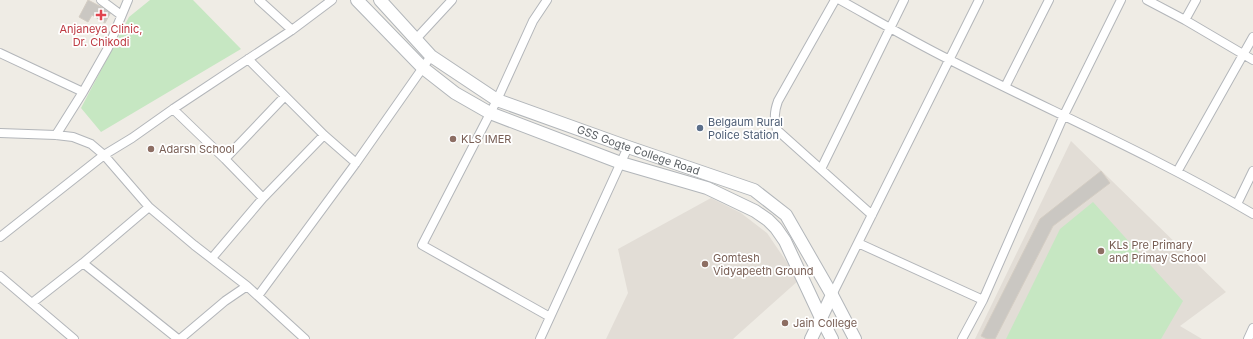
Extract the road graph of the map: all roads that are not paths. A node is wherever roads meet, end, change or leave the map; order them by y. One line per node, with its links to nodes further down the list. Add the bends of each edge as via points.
1 (101, 0): 17 (street)
2 (128, 0): 17 (street)
3 (259, 0): 20 (street)
4 (332, 0): 20 (street)
5 (357, 0): 29 (main road)
6 (380, 0): 22 (main road, GSS Gogte College Road)
7 (452, 0): 22 (street)
8 (547, 0): 33 (street, via 533,21)
9 (835, 0): 45 (street, via 778,101 774,119 777,130)
10 (840, 0): 19 (street)
11 (904, 0): 19 (street)
12 (979, 0): 27 (street)
13 (1049, 0): 30 (street)
14 (1121, 0): 36 (street)
15 (1147, 0): 18 (street)
16 (1196, 0): 18 (street)
17 (121, 15): 31 (street, via 108,48)
18 (1184, 20): 24 (street)
19 (890, 28): 27 (street); 45 (street)
20 (292, 30): 26 (street)
21 (1253, 37): 24 (street)
22 (416, 40): 25 (main road, GSS Gogte College Road)
23 (0, 53): 31 (street)
24 (1243, 55): 28 (street); 47 (street)
25 (431, 56): 29 (street); 33 (main road, GSS Gogte College Road)
26 (248, 60): 32 (street); 34 (street)
27 (949, 60): 30 (street); 54 (street)
28 (1253, 60)
29 (423, 68): 35 (main road, via 455,93); 43 (street)
30 (1005, 87): 36 (street)
31 (83, 92): 38 (street)
32 (285, 96): 39 (street); 42 (street)
33 (497, 100): 35 (street); 40 (main road, GSS Gogte College Road)
34 (173, 108): 41 (street); 42 (street)
35 (490, 113): 44 (main road); 65 (street, via 422,245)
36 (1064, 115): 47 (street); 63 (street)
37 (0, 133): 38 (street)
38 (56, 135): 41 (street, via 73,137 91,144)
39 (324, 135): 43 (street); 49 (street)
40 (628, 147): 44 (street); 48 (main road, GSS Gogte College Road)
41 (104, 155): 52 (street); 55 (street)
42 (225, 159): 49 (street)
43 (356, 163): 61 (street)
44 (620, 163): 50 (main road, via 707,188); 65 (street)
45 (821, 169): 54 (street)
46 (1253, 171): 51 (street)
47 (1177, 172): 51 (street)
48 (735, 183): 50 (main road); 62 (main road, GSS Gogte College Road, via 754,190 786,215)
49 (263, 198): 57 (street)
50 (729, 199): 66 (main road, via 755,211 776,228 785,241)
51 (1237, 204): 53 (street)
52 (150, 208): 57 (street); 58 (street)
53 (1253, 214)
54 (872, 215): 56 (street)
55 (0, 237)
56 (858, 243): 62 (street); 63 (street)
57 (212, 258): 60 (street)
58 (83, 263): 64 (street); 69 (street)
59 (0, 276): 64 (street)
60 (247, 286): 61 (street); 69 (street)
61 (258, 296): 70 (street)
62 (832, 296): 66 (main road); 74 (main road, GSS Gogte College Road)
63 (983, 300): 75 (street)
64 (32, 303): 68 (street)
65 (550, 317): 71 (street)
66 (821, 318): 72 (main road); 73 (main road)
67 (1253, 328): 76 (street)
68 (74, 339)
69 (179, 339)
70 (305, 339)
71 (540, 339)
72 (810, 339)
73 (832, 339)
74 (855, 339)
75 (962, 339)
76 (1248, 339)

